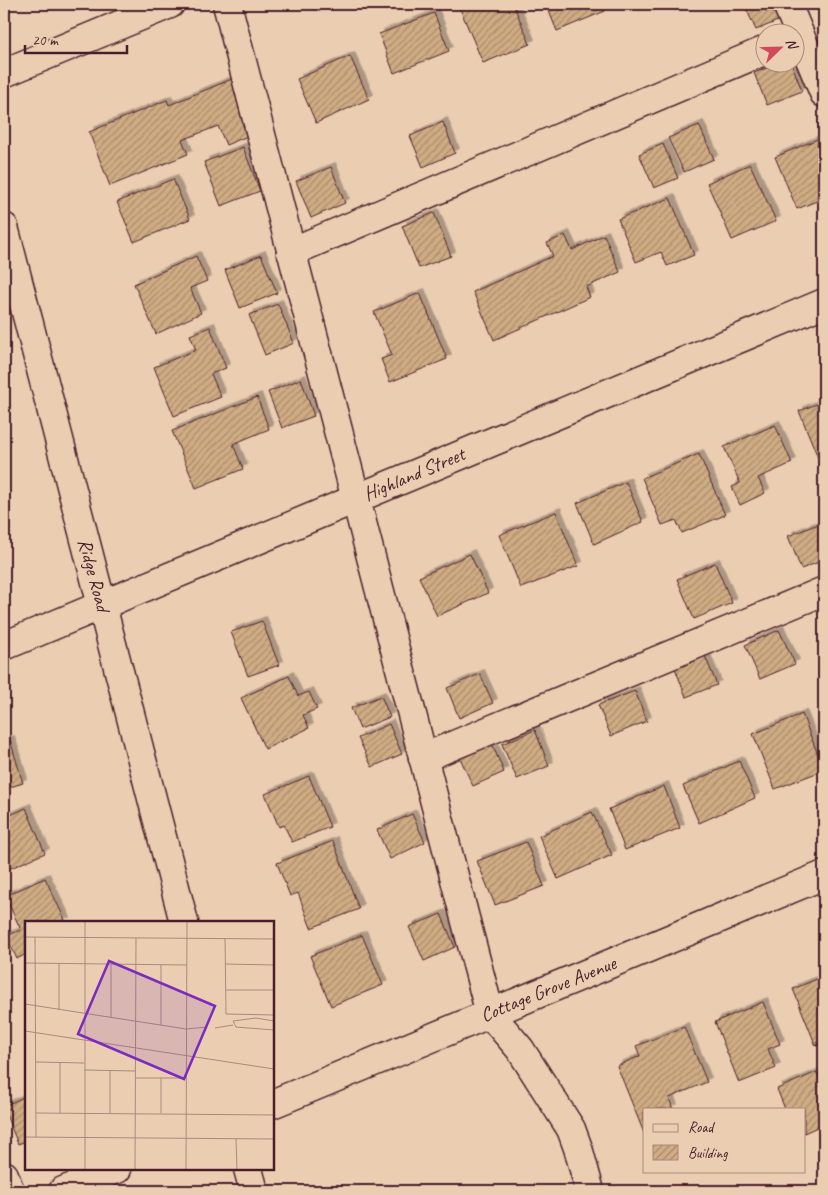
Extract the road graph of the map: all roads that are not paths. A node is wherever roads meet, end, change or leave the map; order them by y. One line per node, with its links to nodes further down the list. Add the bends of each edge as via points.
1 (170, 4): 7 (street)
2 (227, 4): 10 (street)
3 (787, 4): 4 (street)
4 (793, 22)
5 (756, 54): 10 (street)
6 (806, 54): 8 (street)
7 (4, 73)
8 (824, 93)
9 (4, 227): 14 (street, Ridge Road)
10 (291, 252): 12 (street)
11 (824, 303): 12 (street, Highland Street)
12 (355, 499): 14 (street, Highland Street); 16 (street)
13 (824, 591): 16 (street)
14 (102, 605): 15 (street, Highland Street); 18 (street, Ridge Road)
15 (4, 646)
16 (423, 758): 19 (street)
17 (824, 875): 19 (street, Cottage Grove Avenue)
18 (184, 921)
19 (490, 1014): 20 (street, Cottage Grove Avenue); 27 (street, via 520,1049 570,1129)
20 (274, 1103)
21 (115, 1170): 25 (street)
22 (248, 1170): 26 (street)
23 (4, 1175): 24 (street)
24 (10, 1191)
25 (63, 1191)
26 (254, 1191)
27 (590, 1191)

